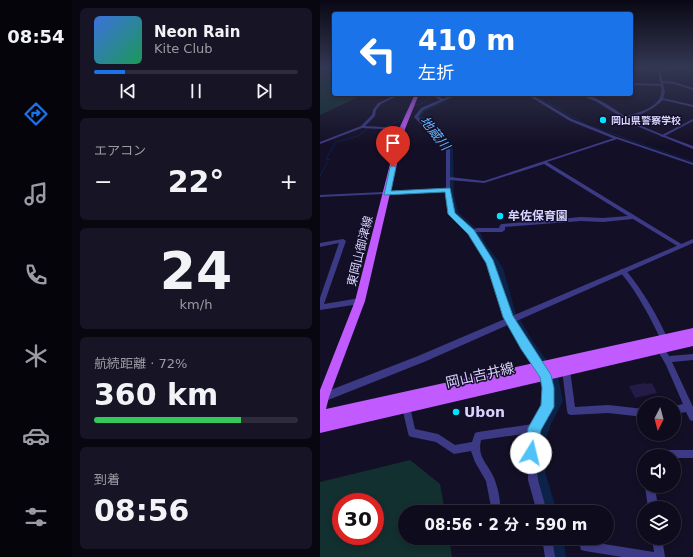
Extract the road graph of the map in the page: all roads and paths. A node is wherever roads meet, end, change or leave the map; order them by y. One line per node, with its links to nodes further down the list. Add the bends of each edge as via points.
1 (662, 93): 8 (street)
2 (396, 96): 13 (street, via 378,104 374,115)
3 (416, 96): 14 (main road, 東岡山御津線)
4 (435, 96): 9 (street)
5 (452, 96): 9 (street)
6 (531, 96): 16 (street, via 571,120)
7 (586, 96): 11 (street, via 598,100)
8 (662, 98): 10 (street); 11 (street, via 654,106)
9 (442, 100): 21 (street, via 422,109 416,117 448,150)
10 (693, 106)
11 (625, 118): 15 (street)
12 (693, 120): 15 (street)
13 (362, 127): 14 (street); 17 (street)
14 (402, 129): 23 (main road, 東岡山御津線)
15 (662, 136): 18 (street)
16 (617, 138): 19 (street); 20 (street)
17 (320, 143)
18 (693, 148)
19 (544, 162): 21 (street, via 484,182); 25 (street)
20 (693, 164)
21 (448, 178): 22 (street)
22 (448, 190): 23 (street); 26 (street, via 451,214)
23 (387, 193): 24 (street); 31 (main road, 東岡山御津線)
24 (320, 196)
25 (635, 218): 26 (street, via 581,219 510,225 502,226 502,230); 29 (street)
26 (471, 232): 33 (street, via 490,262 496,276 498,291)
27 (693, 241): 29 (street)
28 (320, 245): 32 (street, via 343,241)
29 (681, 246): 30 (street)
30 (623, 272): 33 (street); 36 (street, via 631,280)
31 (360, 301): 32 (street); 40 (main road, 東岡山御津線)
32 (320, 307)
33 (515, 319): 39 (street); 40 (street, via 421,359)
34 (693, 332): 36 (main road, 岡山吉井線)
35 (693, 341): 36 (main road, 岡山吉井線)
36 (663, 347): 37 (street); 38 (main road, 岡山吉井線); 39 (main road, 岡山吉井線); 42 (street)
37 (693, 357)
38 (566, 370): 39 (main road, 岡山吉井線); 45 (street, via 571,411 608,409)
39 (543, 372): 41 (main road, 岡山吉井線); 46 (main road, 岡山吉井線); 49 (street, via 548,388 547,407)
40 (321, 397): 44 (main road, 東岡山御津線)
41 (406, 407): 48 (main road, 岡山吉井線); 50 (street, via 412,433 438,438 454,450)
42 (689, 407): 43 (street); 47 (street)
43 (681, 409)
44 (320, 411)
45 (637, 412)
46 (320, 417)
47 (693, 417)
48 (320, 427)
49 (535, 428): 50 (street, via 478,436); 54 (street, via 531,453 533,480)
50 (475, 446): 53 (street, via 477,460 490,477)
51 (681, 454): 52 (street)
52 (693, 454)
53 (495, 505)
54 (540, 505)
55 (548, 545): 58 (street)
56 (658, 545): 60 (street)
57 (585, 546): 59 (street)
58 (550, 557)
59 (655, 557)
60 (660, 557)

